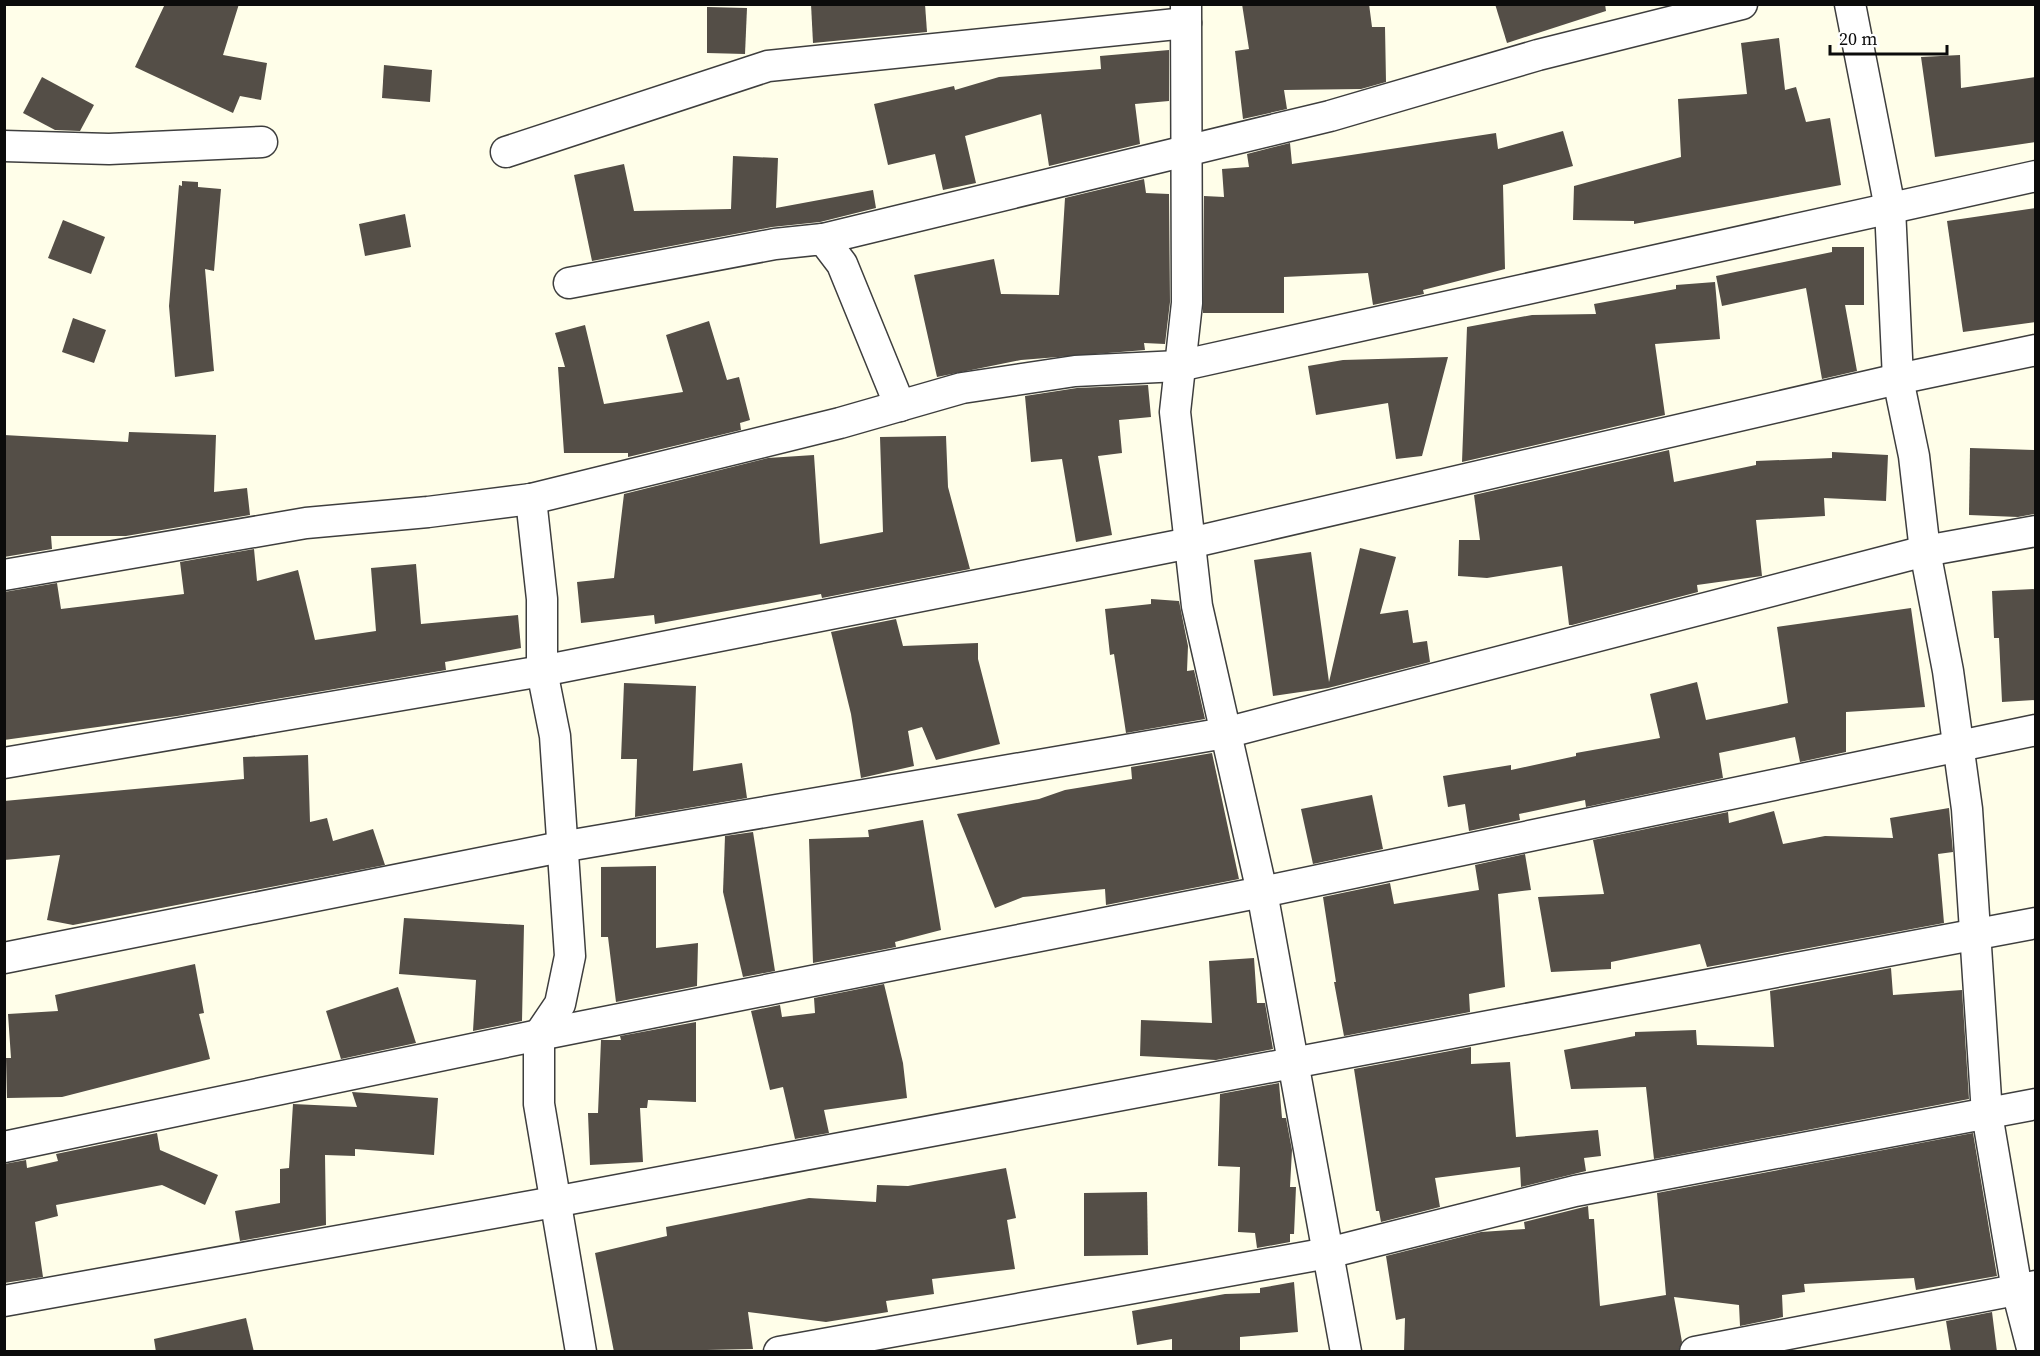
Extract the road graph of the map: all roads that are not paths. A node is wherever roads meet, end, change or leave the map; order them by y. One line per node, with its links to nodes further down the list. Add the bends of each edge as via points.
1 (1742, 4): 7 (street, via 1538,55 1330,116)
2 (1850, 4): 9 (street)
3 (1186, 14): 6 (street, via 768,66); 7 (street)
4 (262, 142): 5 (street, via 109,149)
5 (4, 146)
6 (506, 152)
7 (1184, 152): 10 (street); 13 (street, via 1187,303)
8 (2036, 176): 9 (street)
9 (1890, 208): 13 (street); 14 (street)
10 (823, 239): 11 (street, via 775,244); 15 (street, via 842,264)
11 (569, 283)
12 (2036, 350): 14 (street)
13 (1179, 366): 15 (street, via 1076,371 962,388); 18 (street, via 1174,412)
14 (1898, 379): 18 (street); 19 (street, via 1914,456)
15 (900, 406): 16 (street)
16 (531, 499): 20 (street, via 306,523); 21 (street, via 542,599)
17 (2036, 531): 19 (street)
18 (1190, 543): 21 (street); 23 (street, via 1197,606)
19 (1925, 551): 23 (street); 24 (street)
20 (4, 575)
21 (542, 671): 25 (street); 26 (street, via 555,736)
22 (2036, 730): 24 (street)
23 (1225, 732): 26 (street); 27 (street)
24 (1958, 745): 27 (street); 29 (street, via 1968,819)
25 (4, 763)
26 (561, 847): 30 (street); 31 (street, via 570,956 560,1004)
27 (1262, 892): 31 (street); 32 (street)
28 (2036, 923): 29 (street)
29 (1975, 934): 32 (street); 34 (street)
30 (4, 958)
31 (539, 1035): 35 (street); 36 (street, via 539,1104)
32 (1292, 1063): 36 (street); 37 (street)
33 (2036, 1104): 34 (street)
34 (1987, 1114): 37 (street, via 1575,1191); 38 (street)
35 (4, 1147)
36 (554, 1202): 39 (street); 40 (street)
37 (1328, 1252): 41 (street); 42 (street)
38 (2026, 1288): 43 (street); 44 (street)
39 (4, 1301)
40 (582, 1352)
41 (779, 1352)
42 (1346, 1352)
43 (1695, 1352)
44 (2033, 1352)

